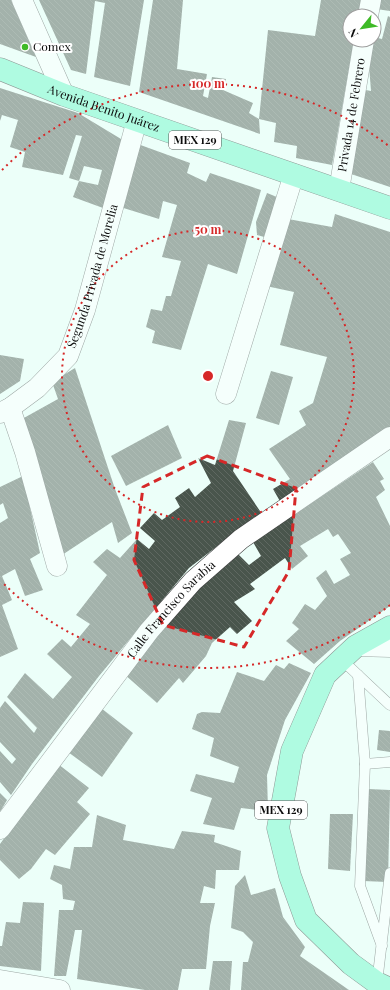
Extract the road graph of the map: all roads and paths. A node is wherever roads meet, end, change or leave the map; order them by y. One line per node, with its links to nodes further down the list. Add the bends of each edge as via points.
1 (22, 0): 4 (street)
2 (363, 48): 7 (street, Privada 14 de Febrero)
3 (0, 70): 4 (main road, Avenida Benito Juárez / MEX 129)
4 (64, 95): 5 (main road, Avenida Benito Juárez / MEX 129)
5 (137, 120): 6 (main road, Avenida Benito Juárez / MEX 129); 10 (street, Segunda Privada de Morelia, via 85,310 68,356 37,388)
6 (294, 174): 7 (main road, Avenida Benito Juárez / MEX 129); 9 (street)
7 (339, 190): 8 (main road, Avenida Benito Juárez / MEX 129)
8 (390, 208)
9 (226, 394)
10 (5, 410): 12 (street, Segunda Privada de Morelia, via 24,452)
11 (390, 437): 20 (street, Calle Francisco Sarabia, via 241,539 193,581 149,631)
12 (57, 566)
13 (390, 627): 15 (main road, MEX 129)
14 (390, 647): 15 (street)
15 (349, 653): 16 (lane); 24 (main road, MEX 129, via 325,676 292,751 278,828 290,876 306,920 351,964)
16 (358, 675): 17 (lane); 19 (lane)
17 (390, 705)
18 (390, 762): 19 (lane)
19 (365, 764): 22 (lane, via 360,886)
20 (0, 829)
21 (390, 872): 22 (lane)
22 (382, 946): 24 (lane)
23 (0, 980): 25 (street)
24 (384, 986)
25 (60, 990)

